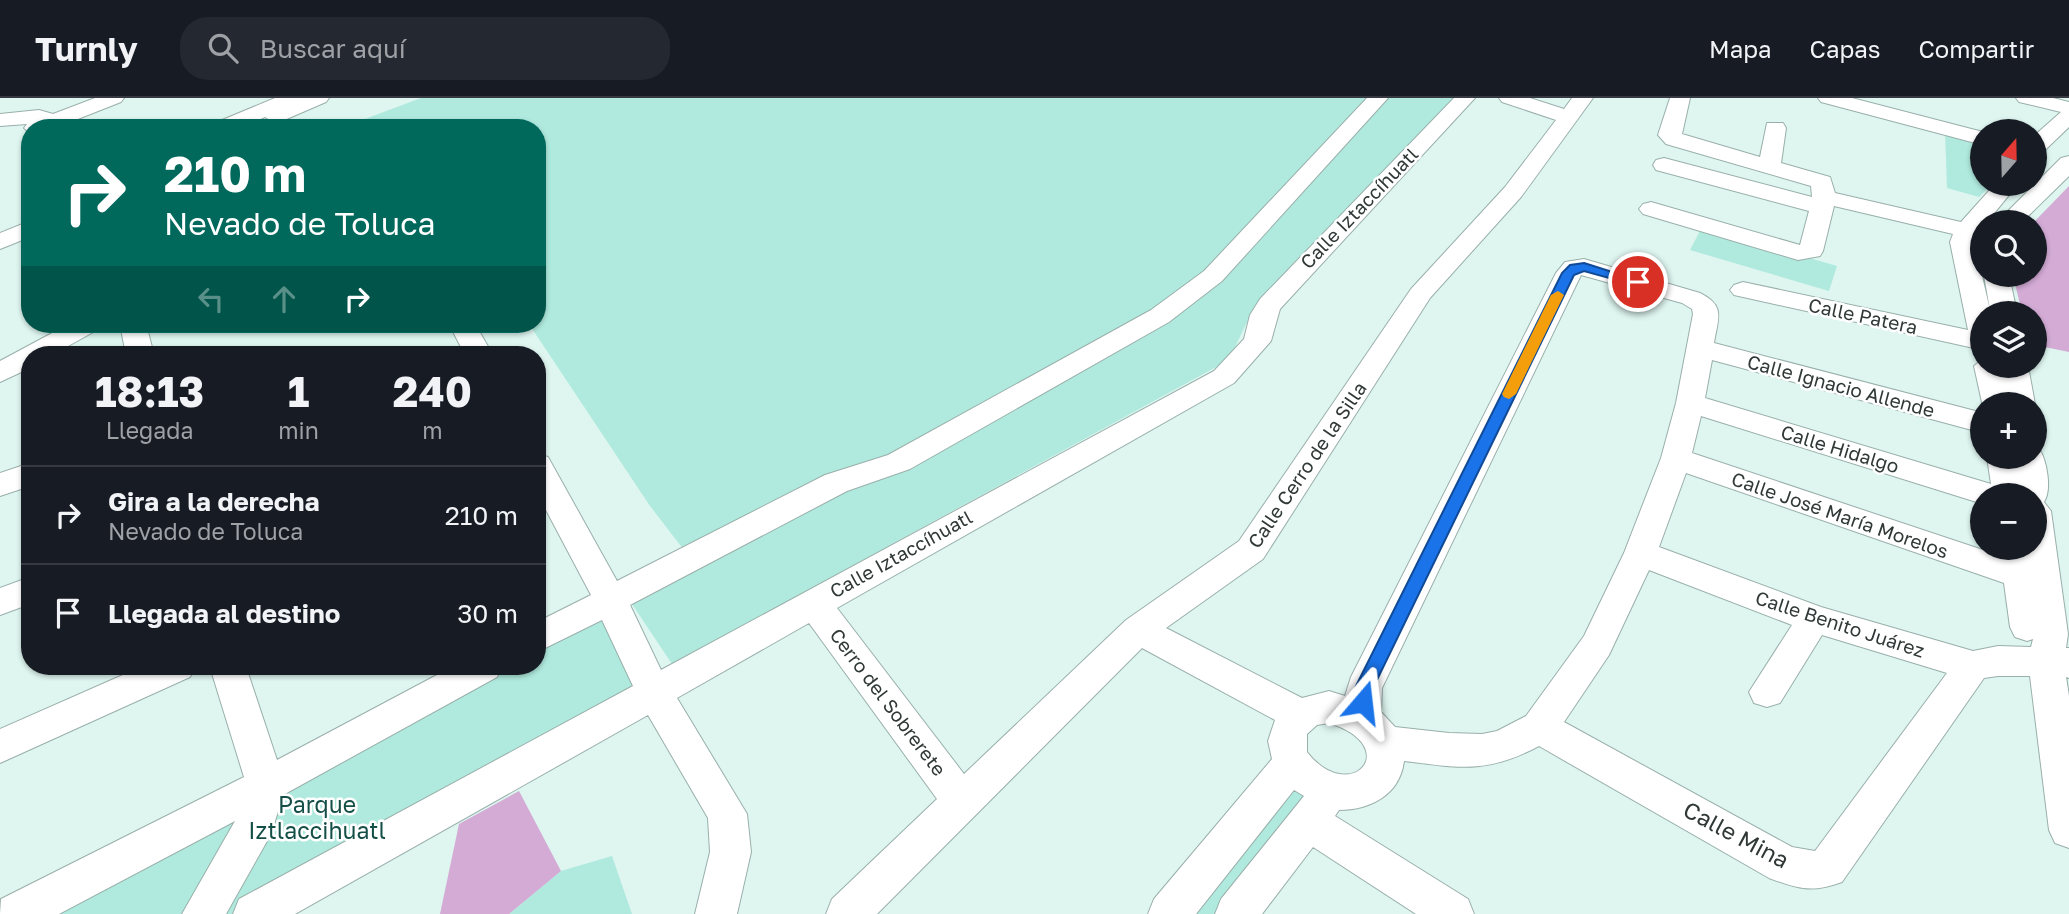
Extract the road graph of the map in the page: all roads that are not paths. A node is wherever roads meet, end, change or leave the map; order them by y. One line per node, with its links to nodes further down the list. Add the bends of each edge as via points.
1 (114, 98): 14 (street)
2 (292, 98): 15 (street)
3 (319, 98): 16 (street)
4 (1378, 98): 56 (street, via 1213,276 1160,316 899,463 836,483)
5 (1465, 98): 58 (street, Calle Iztaccíhuatl, via 1269,305 1257,341 1224,377)
6 (1509, 98): 10 (street)
7 (1680, 98): 25 (street, via 1669,135 1674,139)
8 (1828, 98): 21 (street)
9 (2026, 98): 11 (street)
10 (1577, 108): 61 (street, Calle Cerro de la Silla, via 1513,192 1420,294 1256,544)
11 (2069, 108)
12 (2069, 116): 20 (street)
13 (48, 119): 17 (street)
14 (58, 119)
15 (244, 119)
16 (271, 119)
17 (0, 120)
18 (1775, 128): 25 (street)
19 (21, 133): 22 (street)
20 (2048, 135)
21 (1970, 136)
22 (0, 141)
23 (2048, 161): 26 (street)
24 (1664, 165): 27 (street)
25 (1769, 167): 28 (street, via 1819,180)
26 (2065, 172): 30 (street)
27 (1756, 190): 28 (street); 32 (street)
28 (1822, 202): 29 (street, via 1811,251 1806,253); 34 (street)
29 (1651, 209)
30 (2022, 210)
31 (21, 216): 33 (street)
32 (1750, 221)
33 (0, 226)
34 (1970, 231)
35 (21, 232): 37 (street)
36 (1970, 236): 38 (street, via 1962,242)
37 (0, 242)
38 (1970, 278)
39 (1743, 290): 41 (street, Calle Patera)
40 (72, 333): 42 (street)
41 (1970, 339)
42 (49, 346)
43 (1700, 348): 46 (street); 47 (street, Calle Ignacio Allende); 72 (street, via 1704,305 1574,267 1364,688)
44 (21, 361): 45 (street)
45 (0, 373)
46 (1690, 402): 48 (street); 52 (street, Calle Hidalgo)
47 (1970, 421)
48 (1676, 458): 53 (street); 54 (street, Calle José María Morelos)
49 (21, 477): 51 (street)
50 (546, 481): 56 (street)
51 (0, 485)
52 (1970, 489)
53 (1640, 553): 59 (street, Calle Benito Juárez); 71 (street, via 1597,645)
54 (2027, 569): 60 (street); 63 (street)
55 (21, 594): 57 (street)
56 (610, 599): 62 (street); 68 (street)
57 (0, 602)
58 (813, 602): 68 (street, Calle Iztaccíhuatl); 77 (street, Cerro del Sobrerete)
59 (1814, 619): 64 (street, Calle Benito Juárez); 69 (street)
60 (2027, 627)
61 (1138, 630): 70 (street); 77 (street, Calle Cerro de la Silla)
62 (546, 633)
63 (2058, 663): 64 (street, Calle Benito Juárez, via 1998,661); 74 (street)
64 (1973, 666): 71 (street, Calle Mina, via 1827,868 1810,872 1784,864)
65 (159, 675): 73 (street)
66 (231, 675): 76 (street)
67 (469, 675): 76 (street)
68 (653, 691): 82 (street, Calle Iztaccíhuatl); 83 (street, via 727,814 733,834)
69 (1767, 692)
70 (1300, 715): 72 (street, via 1329,707 1346,710); 75 (street, via 1287,736)
71 (1539, 727): 72 (street, via 1482,751 1449,750)
72 (1373, 729): 78 (street, via 1388,756 1378,782)
73 (0, 747)
74 (2065, 760): 79 (street)
75 (1292, 763): 78 (street, via 1316,785); 85 (street)
76 (266, 785): 80 (street); 81 (street, via 257,821)
77 (962, 802): 84 (street, Calle Cerro de la Silla)
78 (1320, 806): 86 (street); 87 (street)
79 (2069, 830)
80 (16, 914)
81 (202, 914)
82 (254, 914)
83 (716, 914)
84 (847, 914)
85 (1170, 914)
86 (1236, 914)
87 (1452, 914)

